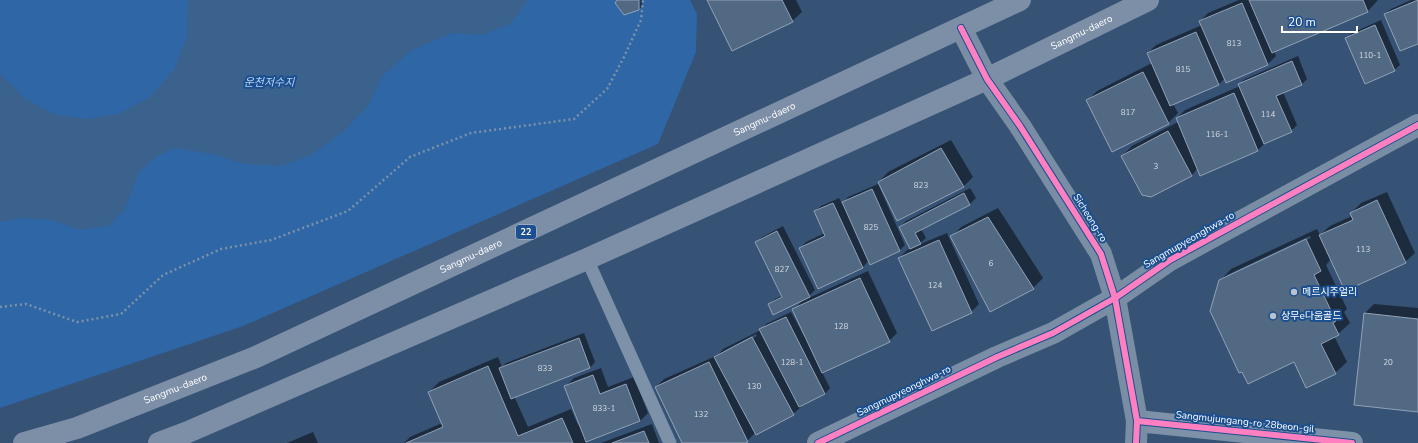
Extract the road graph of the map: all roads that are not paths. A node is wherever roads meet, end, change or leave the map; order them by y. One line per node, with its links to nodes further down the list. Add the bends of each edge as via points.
1 (1020, 0): 3 (main road, Sangmu-daero / 22)
2 (1148, 0): 4 (main road, Sangmu-daero)
3 (961, 28): 4 (street, Sicheong-ro); 10 (main road, Sangmu-daero / 22, via 256,357 77,428)
4 (987, 79): 6 (main road, Sangmu-daero); 7 (street, Sicheong-ro, via 1101,254)
5 (1418, 125): 7 (street, Sangmupyeonghwa-ro, via 1170,260)
6 (587, 259): 9 (main road, Sangmu-daero); 12 (lane)
7 (1115, 298): 8 (street, Sicheong-ro); 13 (street, Sangmupyeonghwa-ro, via 1053,333)
8 (1137, 421): 14 (street, Sicheong-ro); 15 (street, Sangmujungang-ro 28beon-gil)
9 (190, 438): 11 (main road, Sangmu-daero)
10 (24, 443)
11 (159, 443)
12 (670, 443)
13 (818, 443)
14 (1136, 443)
15 (1352, 443)

